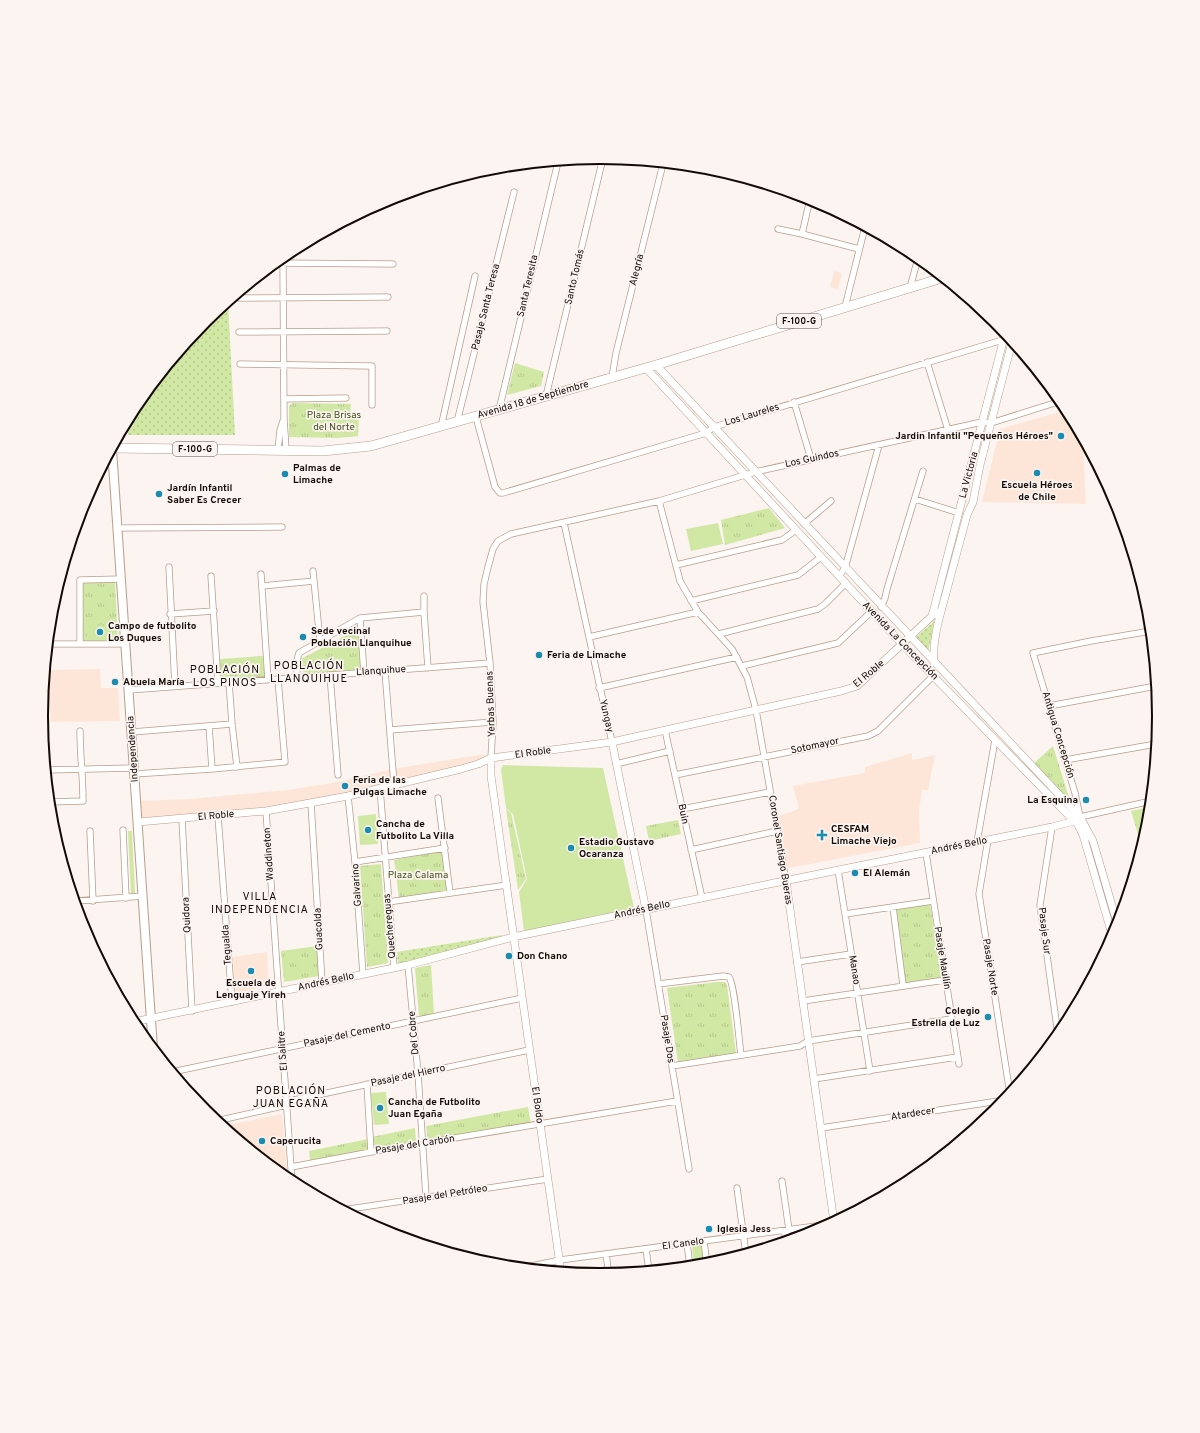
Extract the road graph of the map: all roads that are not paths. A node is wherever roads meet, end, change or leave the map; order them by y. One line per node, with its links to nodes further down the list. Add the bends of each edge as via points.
1 (602, 164): 33 (street, Santo Tomás)
2 (557, 167): 39 (street, Santa Teresita)
3 (663, 168): 32 (street, Alegría)
4 (514, 192): 41 (street, Pasaje Santa Teresa)
5 (808, 206): 8 (street)
6 (778, 229): 8 (street)
7 (864, 232): 9 (street)
8 (802, 234): 9 (street)
9 (859, 249): 20 (street)
10 (285, 264): 11 (street)
11 (393, 264)
12 (283, 265): 17 (street)
13 (916, 265): 16 (street)
14 (475, 276): 44 (street)
15 (937, 280): 16 (main road, Avenida 18 de Septiembre / F-100-G)
16 (910, 288): 20 (main road, Avenida 18 de Septiembre / F-100-G)
17 (283, 297): 18 (street); 19 (street); 21 (street)
18 (388, 297)
19 (239, 298)
20 (845, 307): 30 (main road, Avenida 18 de Septiembre / F-100-G)
21 (283, 331): 22 (street); 23 (street); 29 (street)
22 (239, 332)
23 (387, 332)
24 (1002, 338): 27 (street, Los Laureles)
25 (1005, 342): 42 (street, La Victoria)
26 (1010, 348): 43 (street, La Victoria)
27 (927, 362): 36 (street, Los Laureles); 46 (street)
28 (240, 364): 29 (street)
29 (283, 365): 34 (street); 38 (street, via 372,366)
30 (656, 365): 31 (main road, Avenida 18 de Septiembre / F-100-G); 45 (street, Avenida La Concepción)
31 (646, 368): 32 (main road, Avenida 18 de Septiembre / F-100-G); 47 (street, Avenida La Concepción)
32 (612, 377): 33 (main road, Avenida 18 de Septiembre / F-100-G)
33 (546, 396): 39 (main road, Avenida 18 de Septiembre / F-100-G)
34 (284, 398): 35 (street); 50 (street)
35 (346, 398)
36 (794, 402): 45 (street, Los Laureles); 52 (street)
37 (1054, 403): 43 (street, Los Guindos)
38 (372, 405)
39 (499, 410): 40 (main road, Avenida 18 de Septiembre / F-100-G)
40 (476, 417): 41 (main road, Avenida 18 de Septiembre / F-100-G); 47 (street, Los Laureles, via 496,490 500,493)
41 (457, 422): 44 (main road, Avenida 18 de Septiembre / F-100-G)
42 (982, 422): 43 (street, Los Guindos); 46 (street, Los Guindos); 59 (street, La Victoria)
43 (991, 423): 82 (street, La Victoria, via 973,502 966,515)
44 (441, 427): 50 (main road, Avenida 18 de Septiembre / F-100-G, via 357,448 323,451)
45 (714, 427): 47 (street, Los Laureles); 54 (street, Avenida La Concepción)
46 (948, 430): 48 (street, Los Guindos)
47 (706, 433): 55 (street, Avenida La Concepción)
48 (879, 445): 52 (street, Los Guindos); 68 (street)
49 (117, 449): 50 (main road, Avenida 18 de Septiembre / F-100-G)
50 (282, 450)
51 (113, 458): 63 (main road, Independencia)
52 (811, 459): 54 (street, Los Guindos)
53 (924, 471): 56 (street)
54 (755, 472): 55 (street, Los Guindos); 61 (street, Avenida La Concepción)
55 (745, 475): 58 (street, Los Guindos); 64 (street, Avenida La Concepción)
56 (914, 499): 59 (street); 79 (street)
57 (831, 500): 61 (street)
58 (659, 501): 60 (street, Los Guindos); 66 (street, Coronel Santiago Bueras)
59 (959, 513): 86 (street, La Victoria)
60 (564, 523): 91 (street, Yungay); 98 (street, Yerbas Buenas, via 511,534 498,542 493,549 486,572 483,602)
61 (804, 524): 68 (street, Avenida La Concepción)
62 (282, 527): 63 (street)
63 (118, 528): 73 (main road, Independencia)
64 (796, 530): 65 (street, Avenida La Concepción); 66 (street, via 782,540)
65 (821, 556): 72 (street, Avenida La Concepción); 78 (street, via 798,575)
66 (676, 565): 78 (street, Coronel Santiago Bueras, via 680,581)
67 (169, 567): 85 (street)
68 (845, 568): 72 (street); 79 (street, Avenida La Concepción)
69 (313, 571): 74 (street)
70 (261, 574): 76 (street)
71 (211, 576): 80 (street)
72 (839, 576): 75 (street, Avenida La Concepción)
73 (121, 579): 94 (street, via 80,580); 95 (main road, Independencia)
74 (314, 581): 76 (street); 92 (street)
75 (846, 583): 81 (street, Avenida La Concepción); 89 (street, via 818,609)
76 (262, 586): 108 (street)
77 (424, 596): 83 (street)
78 (691, 602): 84 (street, Coronel Santiago Bueras)
79 (881, 606): 90 (street, Avenida La Concepción)
80 (214, 611): 85 (street); 110 (street)
81 (872, 611): 96 (street, Avenida La Concepción); 100 (street, via 838,643)
82 (941, 611): 86 (street); 99 (street, La Victoria, via 933,651)
83 (424, 612): 87 (street); 101 (street)
84 (698, 612): 89 (street, Coronel Santiago Bueras); 91 (street)
85 (170, 614): 111 (street)
86 (932, 616): 90 (street)
87 (360, 618): 92 (street); 103 (street)
88 (1145, 632): 115 (street, Antigua Concepción, via 1033,653)
89 (719, 634): 97 (street, Coronel Santiago Bueras)
90 (909, 636): 96 (street, El Roble); 99 (street, Avenida La Concepción)
91 (589, 637): 113 (street, Yungay)
92 (320, 642): 106 (street, via 299,653)
93 (53, 644): 94 (street)
94 (80, 644): 95 (street)
95 (126, 644): 114 (main road, Independencia)
96 (902, 644): 105 (street, Avenida La Concepción); 116 (street, El Roble, via 854,688)
97 (737, 657): 100 (street, Coronel Santiago Bueras); 113 (street)
98 (490, 663): 101 (street, Llanquihue); 117 (street, Yerbas Buenas)
99 (934, 663): 151 (street, Avenida La Concepción)
100 (742, 666): 116 (street, Coronel Santiago Bueras)
101 (428, 668): 102 (street, Llanquihue)
102 (386, 671): 103 (street, Llanquihue); 120 (street)
103 (364, 672): 104 (street, Llanquihue)
104 (330, 675): 106 (street, Llanquihue); 137 (street)
105 (933, 676): 124 (street, Avenida La Concepción); 128 (street, Sotomayor, via 878,731 868,736)
106 (297, 678): 107 (street, Llanquihue)
107 (278, 679): 108 (street, Llanquihue); 132 (street, via 285,762)
108 (268, 680): 109 (street, Llanquihue)
109 (229, 682): 110 (street, Llanquihue); 118 (street)
110 (218, 683): 111 (street, Llanquihue)
111 (175, 686): 114 (street, Llanquihue)
112 (1151, 687): 115 (street)
113 (599, 688): 125 (street, Yungay)
114 (129, 690): 123 (main road, Independencia)
115 (1049, 706): 130 (street, Antigua Concepción)
116 (756, 710): 121 (street, El Roble); 128 (street, Coronel Santiago Bueras)
117 (493, 722): 120 (street); 129 (street, Yerbas Buenas)
118 (232, 724): 119 (street); 132 (street)
119 (209, 726): 123 (street); 134 (street)
120 (390, 730): 139 (street)
121 (665, 730): 125 (street, El Roble); 127 (street, Buin)
122 (80, 731): 133 (street, via 80,758)
123 (132, 732): 136 (main road, Independencia)
124 (995, 740): 151 (street, Avenida La Concepción); 158 (street)
125 (612, 742): 129 (street, El Roble); 131 (street, Yungay)
126 (1151, 745): 130 (street)
127 (670, 751): 131 (street); 138 (street, Buin)
128 (764, 757): 138 (street, Sotomayor); 141 (street, Coronel Santiago Bueras)
129 (491, 758): 139 (street, El Roble, via 461,769); 166 (street, Yerbas Buenas, via 491,776)
130 (1065, 760): 151 (street, Antigua Concepción, via 1076,793)
131 (616, 764): 176 (street, Yungay)
132 (237, 767): 134 (street)
133 (83, 769): 135 (street); 136 (street); 144 (street, via 83,801)
134 (212, 769): 136 (street)
135 (51, 770)
136 (134, 771): 152 (main road, Independencia)
137 (338, 775)
138 (675, 775): 147 (street, Buin)
139 (394, 784): 140 (street, El Roble)
140 (380, 788): 142 (street, El Roble); 162 (street, Quechereguas)
141 (770, 792): 147 (street); 156 (street, Coronel Santiago Bueras)
142 (348, 796): 145 (street, El Roble); 163 (street, Galvarino)
143 (438, 798): 159 (street)
144 (55, 802)
145 (312, 803): 148 (street, El Roble); 187 (street, Guacolda)
146 (1145, 803): 151 (street, Andrés Bello)
147 (682, 809): 160 (street, Buin)
148 (266, 811): 149 (street, El Roble); 190 (street, Waddineton)
149 (218, 816): 150 (street, El Roble); 194 (street, Tegualda)
150 (182, 819): 152 (street, El Roble); 195 (street, Quidora)
151 (1077, 819): 153 (street, Andrés Bello); 178 (street, Avenida La Concepción, via 1093,841); 179 (street, Avenida La Concepción)
152 (138, 822): 168 (main road, Independencia)
153 (1052, 827): 157 (street, Andrés Bello); 200 (street, Pasaje Sur, via 1040,905)
154 (123, 830): 169 (street)
155 (90, 831): 172 (street)
156 (777, 831): 160 (street); 165 (street, Coronel Santiago Bueras)
157 (988, 840): 158 (street, Andrés Bello); 215 (street, Pasaje Norte, via 979,894)
158 (977, 842): 161 (street, Andrés Bello)
159 (445, 848): 162 (street); 167 (street)
160 (691, 850): 170 (street, Buin)
161 (926, 853): 164 (street, Andrés Bello); 173 (street, Pasaje Maullín)
162 (385, 858): 163 (street); 174 (street, Quechereguas)
163 (355, 862): 185 (street, Galvarino)
164 (838, 870): 165 (street, Andrés Bello); 177 (street, Manao)
165 (786, 881): 170 (street, Andrés Bello); 182 (street, Coronel Santiago Bueras)
166 (507, 885): 167 (street); 180 (street, Yerbas Buenas)
167 (450, 893): 174 (street)
168 (143, 896): 169 (street); 196 (main road, Independencia)
169 (126, 898): 172 (street)
170 (702, 898): 176 (street, Andrés Bello)
171 (80, 901): 172 (street)
172 (93, 901)
173 (933, 901): 175 (street); 186 (street, Pasaje Maullín)
174 (388, 902): 184 (street, Quechereguas)
175 (893, 907): 177 (street); 189 (street)
176 (646, 910): 180 (street, Andrés Bello); 188 (street, Pasaje Dos)
177 (845, 914): 181 (street, Manao)
178 (1115, 915)
179 (1110, 928)
180 (513, 937): 183 (street, Andrés Bello); 192 (street, El Boldo)
181 (851, 954): 182 (street); 191 (street, Manao)
182 (797, 962): 193 (street, Coronel Santiago Bueras)
183 (408, 965): 184 (street, Andrés Bello); 199 (street, Del Cobre)
184 (394, 968): 185 (street, Andrés Bello)
185 (363, 974): 187 (street, Andrés Bello)
186 (945, 980): 189 (street); 197 (street, Pasaje Maullín)
187 (322, 983): 190 (street, Andrés Bello)
188 (658, 984): 206 (street, via 729,977 732,982); 209 (street, Pasaje Dos)
189 (904, 985): 191 (street)
190 (279, 992): 194 (street, Andrés Bello); 204 (street, El Salitre)
191 (857, 992): 193 (street); 201 (street, Manao)
192 (522, 998): 199 (street, Pasaje del Cemento); 205 (street, El Boldo)
193 (802, 1001): 203 (street, Coronel Santiago Bueras)
194 (232, 1002): 195 (street, Andrés Bello)
195 (192, 1010): 196 (street, Andrés Bello)
196 (152, 1019): 198 (street, Andrés Bello); 202 (main road, Independencia)
197 (951, 1019): 201 (street); 207 (street, Pasaje Maullín)
198 (140, 1021)
199 (413, 1021): 204 (street, Pasaje del Cemento); 212 (street, Del Cobre)
200 (1057, 1026)
201 (864, 1032): 203 (street); 211 (street, Manao)
202 (153, 1041)
203 (808, 1041): 206 (street, via 800,1046); 213 (street, Coronel Santiago Bueras)
204 (282, 1048): 210 (street, Pasaje del Cemento); 218 (street, El Salitre)
205 (529, 1050): 212 (street, Pasaje del Hierro); 220 (street, El Boldo)
206 (741, 1055): 209 (street)
207 (957, 1057): 208 (street, Pasaje Maullín); 211 (street)
208 (958, 1064)
209 (672, 1066): 216 (street, Pasaje Dos)
210 (177, 1071)
211 (870, 1071): 213 (street)
212 (418, 1073): 214 (street, Pasaje del Hierro); 222 (street, Del Cobre)
213 (814, 1079): 221 (street, Coronel Santiago Bueras)
214 (367, 1084): 218 (street, Pasaje del Hierro, via 294,1100); 223 (street)
215 (1009, 1087)
216 (678, 1101): 220 (street, Pasaje del Carbón); 225 (street, Pasaje Dos)
217 (995, 1101): 221 (street, Atardecer)
218 (287, 1105): 219 (street, Pasaje del Hierro); 224 (street, El Salitre)
219 (223, 1119)
220 (540, 1124): 222 (street, Pasaje del Carbón); 227 (street, El Boldo)
221 (820, 1128): 232 (street, Coronel Santiago Bueras)
222 (422, 1143): 223 (street, Pasaje del Carbón); 230 (street, Del Cobre)
223 (371, 1152): 224 (street, Pasaje del Carbón)
224 (291, 1167): 226 (street, El Salitre)
225 (689, 1169)
226 (291, 1174)
227 (548, 1179): 230 (street, Pasaje del Petróleo); 243 (street, El Boldo)
228 (782, 1181): 234 (street)
229 (737, 1188): 235 (street)
230 (426, 1198): 231 (street, Pasaje del Petróleo)
231 (350, 1209)
232 (833, 1217)
233 (808, 1227): 234 (street, El Canelo)
234 (789, 1230): 235 (street, El Canelo); 236 (street)
235 (743, 1236): 237 (street, El Canelo); 240 (street)
236 (785, 1236)
237 (704, 1241): 238 (street, El Canelo); 242 (street)
238 (687, 1243): 239 (street, El Canelo); 244 (street)
239 (646, 1249): 241 (street, El Canelo); 246 (street)
240 (745, 1249)
241 (606, 1254): 243 (street, El Canelo); 248 (street)
242 (706, 1258)
243 (560, 1260): 245 (street, El Canelo); 247 (street, El Boldo)
244 (689, 1261)
245 (537, 1265)
246 (648, 1266)
247 (561, 1267)
248 (608, 1268)

